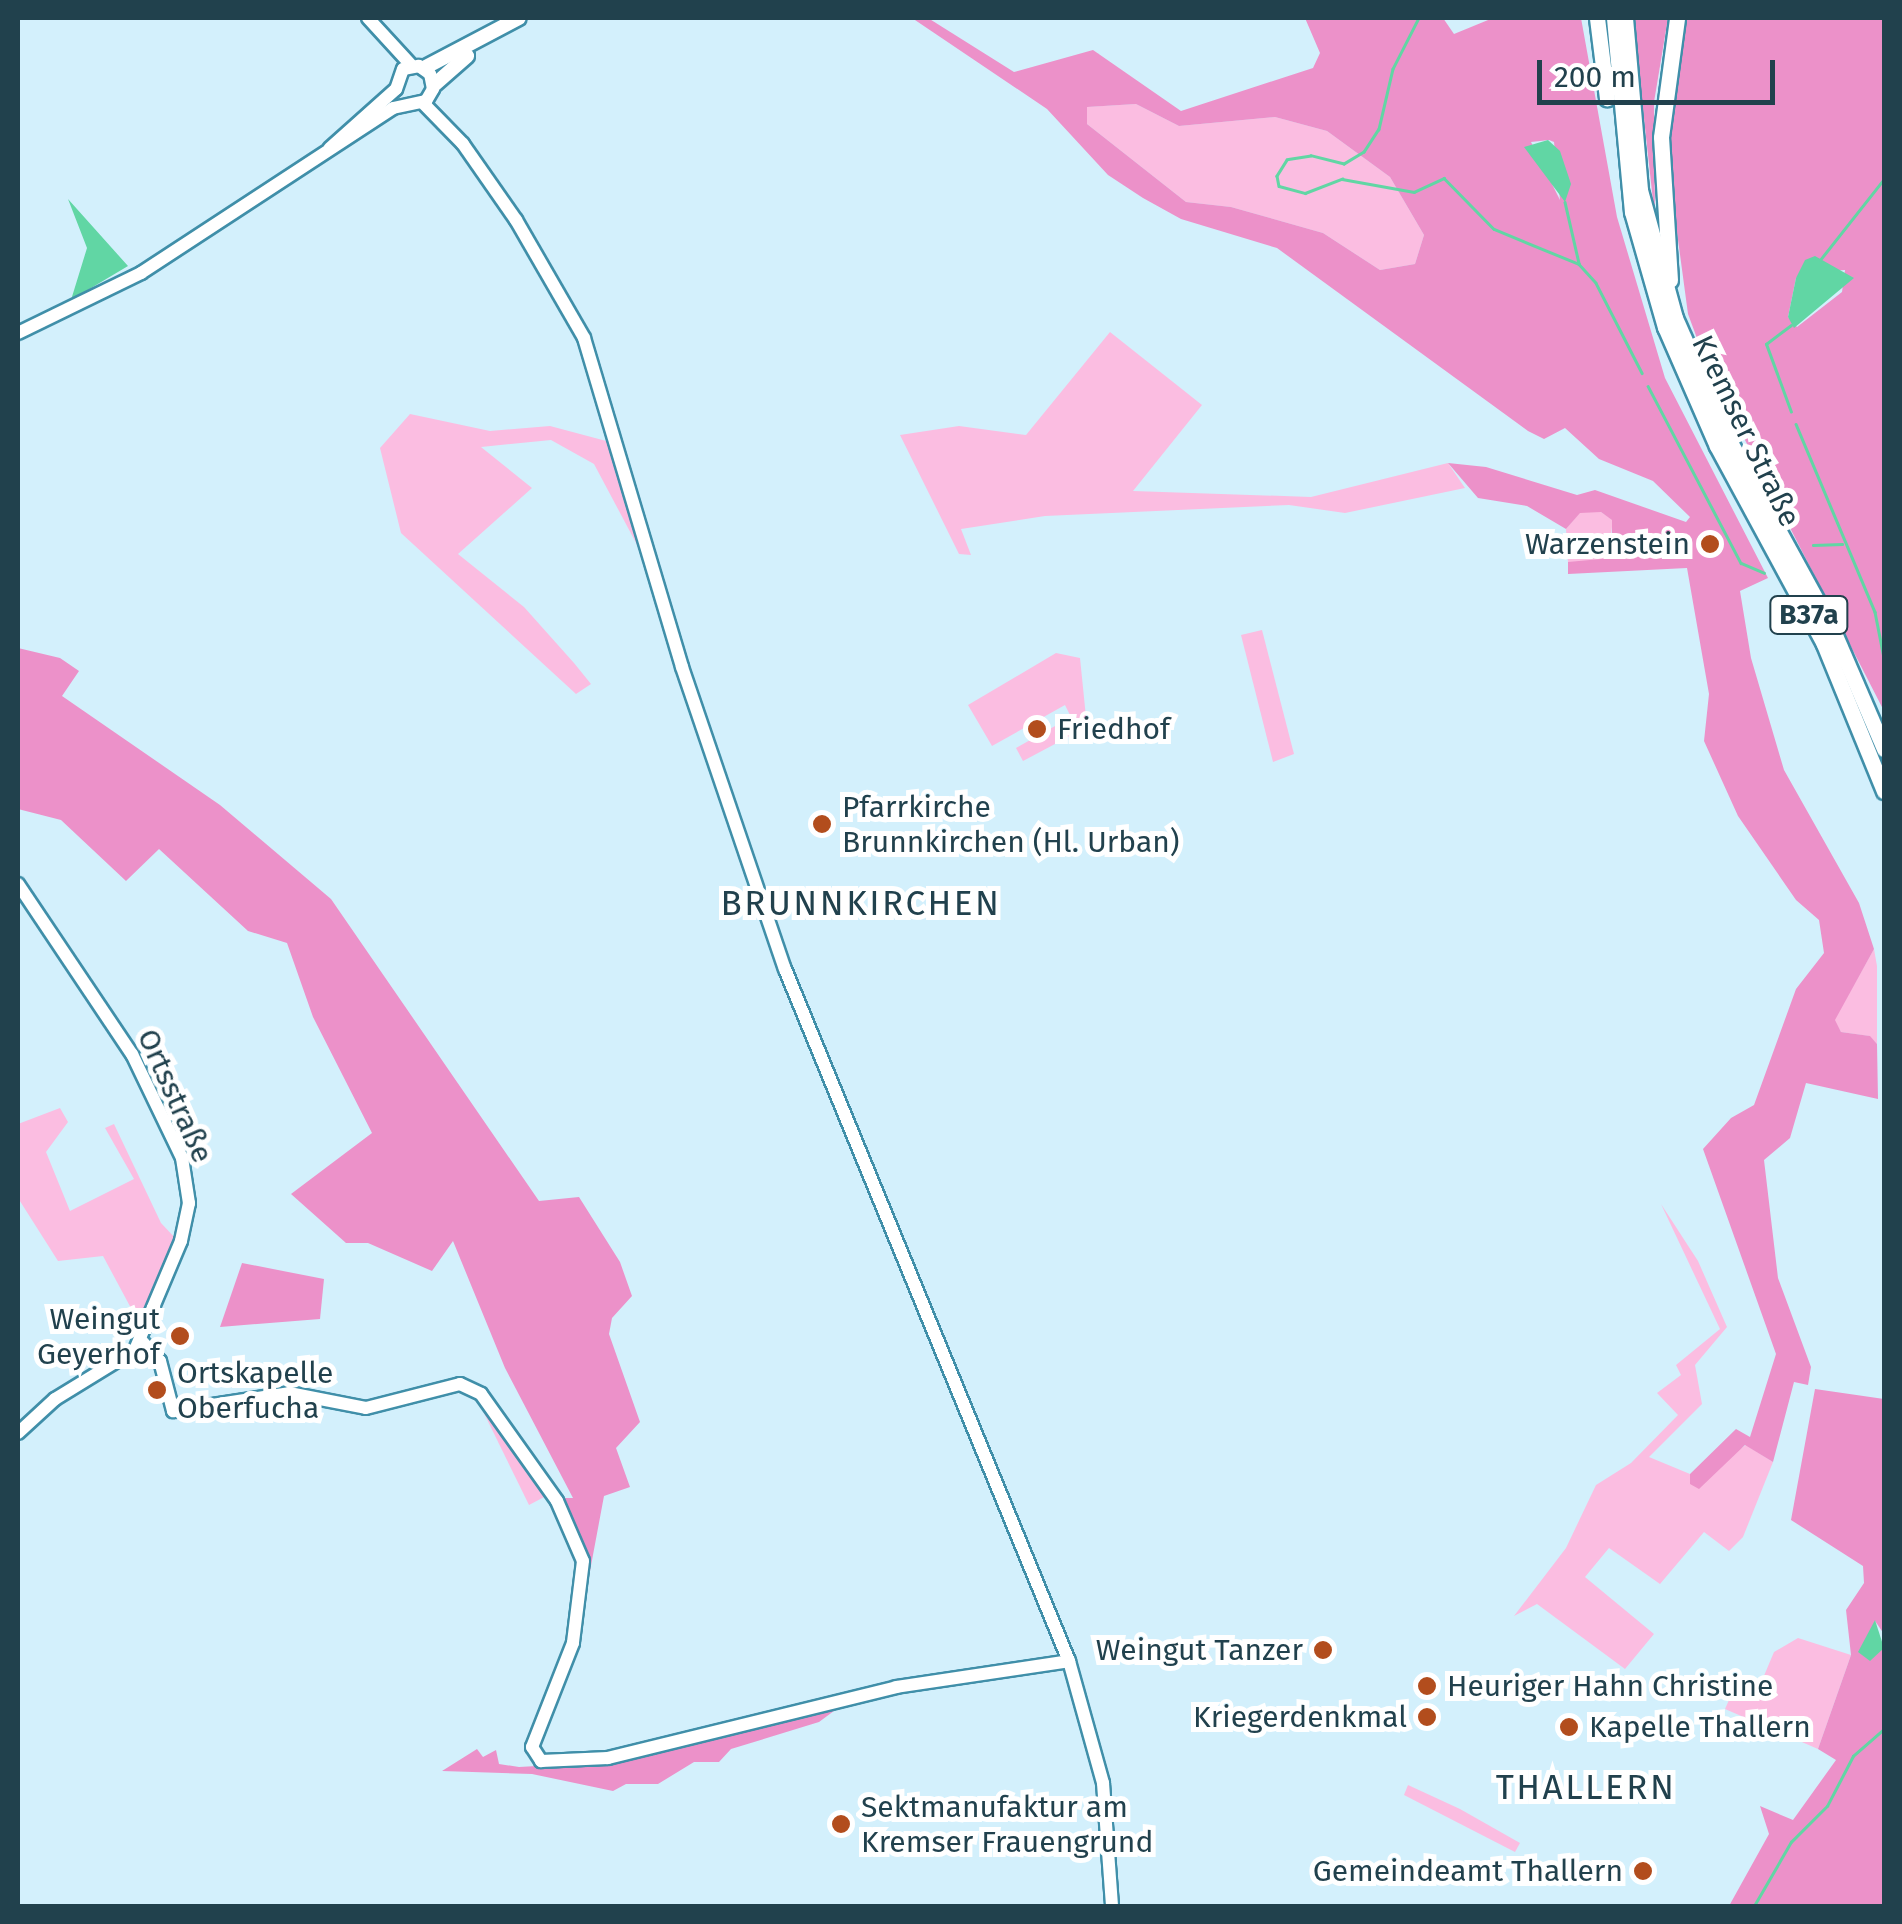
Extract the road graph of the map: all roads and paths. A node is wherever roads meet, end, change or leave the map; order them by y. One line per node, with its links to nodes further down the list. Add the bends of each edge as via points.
1 (366, 18): 7 (main road)
2 (518, 18): 7 (main road); 9 (main road)
3 (1598, 18): 12 (highway)
4 (1614, 18): 12 (highway, Kremser Straße / B37a)
5 (1625, 18): 13 (highway, Kremser Straße / B37a, via 1640,190)
6 (1677, 18): 13 (highway, via 1660,156)
7 (412, 69): 8 (main road); 9 (main road)
8 (396, 89): 10 (main road); 11 (main road)
9 (430, 93): 10 (main road); 21 (main road, via 578,324 682,667 800,1007)
10 (405, 102): 11 (main road)
11 (330, 148): 14 (main road, via 168,257)
12 (1632, 212): 15 (highway, Kremser Straße / B37a)
13 (1675, 318): 15 (highway, Kremser Straße / B37a)
14 (18, 333)
15 (1685, 362): 16 (highway, Kremser Straße / B37a, via 1832,628); 17 (highway, Kremser Straße / B37a, via 1824,644)
16 (1884, 749)
17 (1884, 792)
18 (18, 884): 19 (main road, Ortsstraße, via 103,1004 182,1158 186,1221)
19 (140, 1340): 20 (main road, via 124,1359 55,1399); 21 (main road, via 160,1361 173,1411 277,1394 338,1406 398,1401 472,1386 557,1502 579,1545 584,1592 573,1643 534,1740 535,1757 566,1764 608,1758 896,1687)
20 (18, 1433)
21 (1069, 1661): 22 (main road, via 1103,1783)
22 (1112, 1906)

